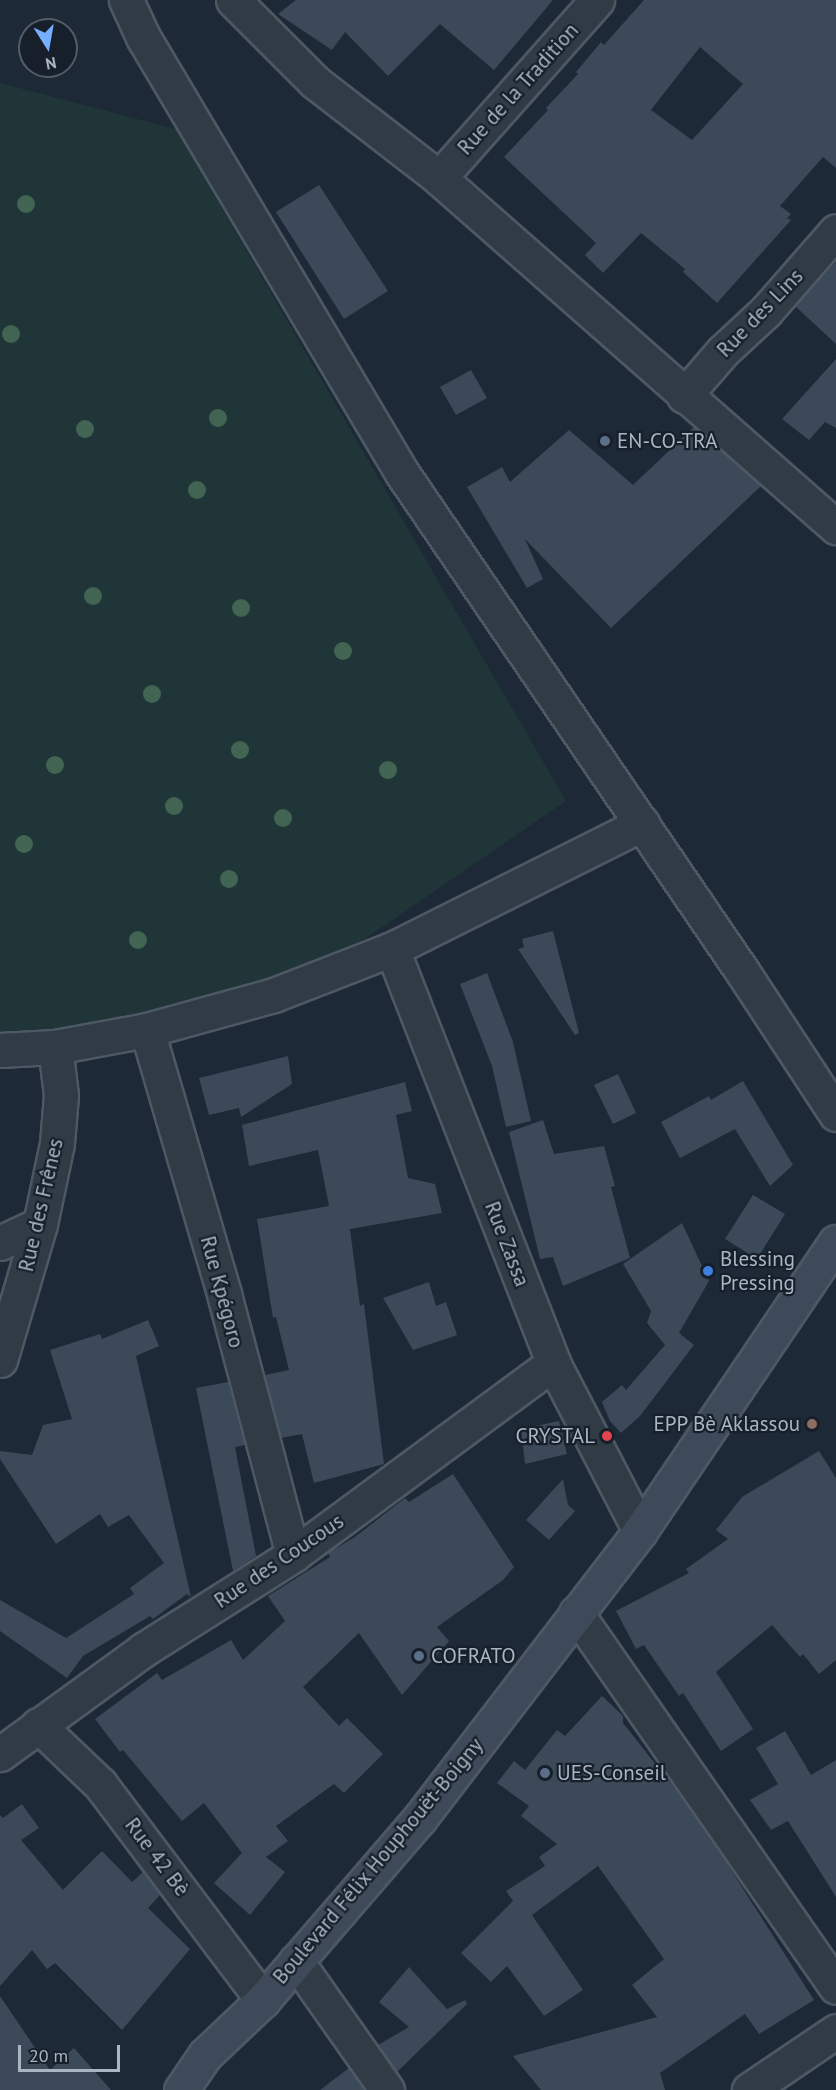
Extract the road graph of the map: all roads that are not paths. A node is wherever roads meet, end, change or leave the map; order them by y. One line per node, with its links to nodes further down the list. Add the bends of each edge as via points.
1 (126, 0): 8 (street, via 143,37 402,473)
2 (233, 0): 4 (street, via 315,82)
3 (597, 0): 4 (street, Rue de la Tradition)
4 (439, 178): 6 (street)
5 (836, 231): 6 (street, Rue des Lins)
6 (684, 396): 7 (street)
7 (836, 527)
8 (642, 824): 9 (street); 13 (street)
9 (392, 949): 10 (street, via 274,995); 18 (street, Rue Zassa)
10 (147, 1030): 11 (street); 20 (street, Rue Kpégoro, via 224,1294)
11 (56, 1047): 12 (street); 14 (street, Rue des Frênes, via 61,1095 57,1143)
12 (0, 1050)
13 (836, 1114)
14 (40, 1224): 16 (street); 17 (street, Rue des Frênes)
15 (836, 1242): 19 (street, Boulevard Félix Houphouët-Boigny)
16 (0, 1244)
17 (0, 1360)
18 (553, 1363): 19 (street, Rue Zassa); 20 (street, Rue des Coucous)
19 (640, 1531): 21 (street, Boulevard Félix Houphouët-Boigny)
20 (292, 1556): 22 (street, Rue des Coucous, via 143,1650)
21 (576, 1613): 24 (street, Boulevard Félix Houphouët-Boigny, via 420,1818); 25 (street)
22 (38, 1725): 23 (street, Rue des Coucous); 26 (street, Rue 42 Bè, via 100,1784)
23 (0, 1754)
24 (296, 1961): 26 (street, Boulevard Félix Houphouët-Boigny); 29 (street)
25 (836, 1987)
26 (263, 2000): 28 (street, Boulevard Félix Houphouët-Boigny, via 205,2055)
27 (836, 2031): 30 (street)
28 (181, 2090)
29 (387, 2090)
30 (749, 2090)

